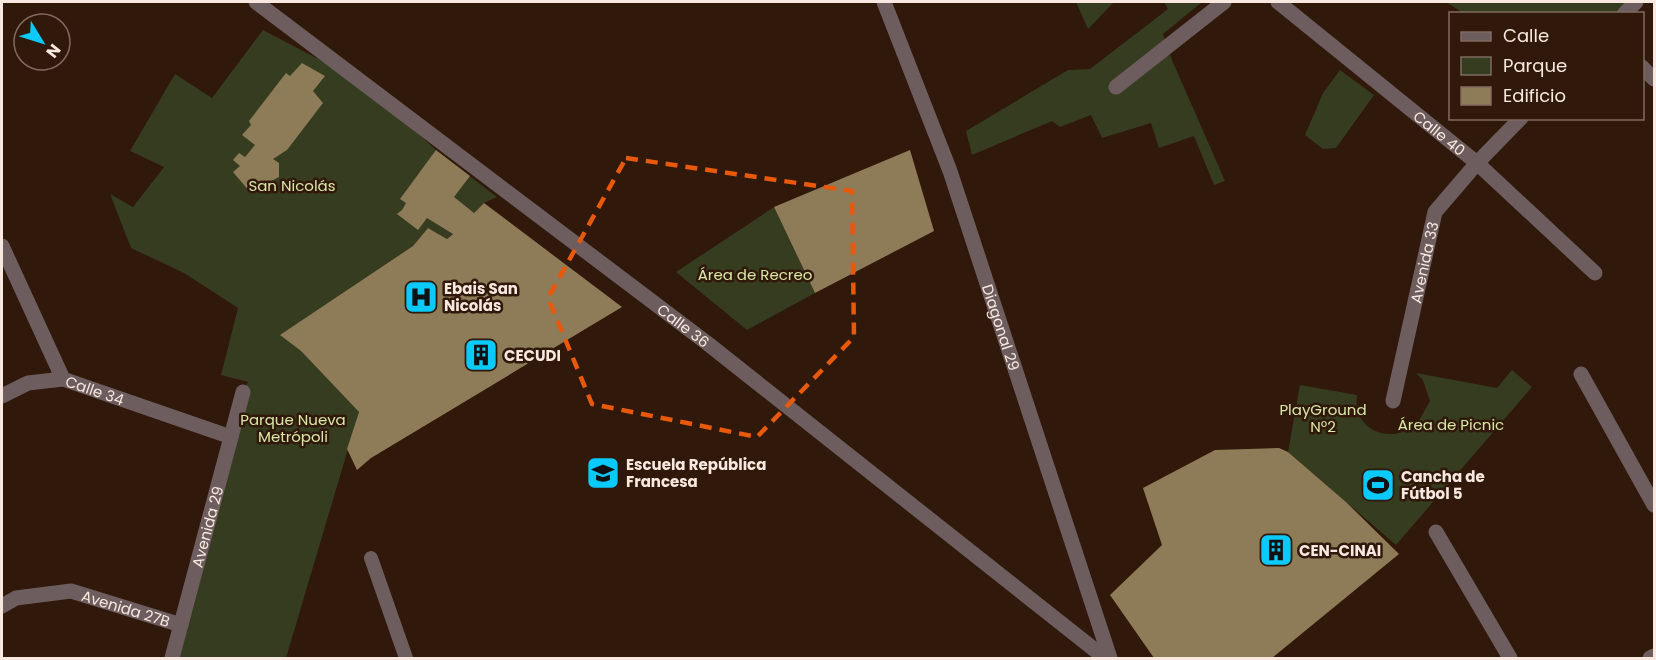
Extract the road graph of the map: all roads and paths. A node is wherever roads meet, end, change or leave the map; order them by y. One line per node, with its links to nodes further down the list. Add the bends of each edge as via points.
1 (256, 2): 24 (street, Calle 36, via 706,343)
2 (884, 2): 25 (street, Diagonal 29, via 950,171)
3 (1224, 2): 5 (street)
4 (1278, 2): 7 (street, Calle 40)
5 (1116, 87)
6 (1519, 120): 7 (street, Avenida 33)
7 (1477, 163): 9 (street, Calle 40); 14 (street, Avenida 33, via 1435,212)
8 (2, 246): 11 (street, Calle 34)
9 (1595, 273)
10 (1581, 374): 16 (street)
11 (63, 379): 13 (street, via 28,382); 15 (street, Calle 34)
12 (243, 392): 15 (street, Avenida 29)
13 (2, 396)
14 (1393, 400)
15 (231, 437): 20 (street, Avenida 29)
16 (1654, 505)
17 (1436, 532): 26 (street)
18 (371, 558): 23 (lane)
19 (2, 606): 20 (street, Avenida 27B, via 16,598 71,591)
20 (181, 625): 22 (street, Avenida 29)
21 (1654, 656): 27 (street)
22 (172, 658)
23 (406, 658)
24 (1105, 658)
25 (1110, 658)
26 (1510, 658)
27 (1650, 658)

